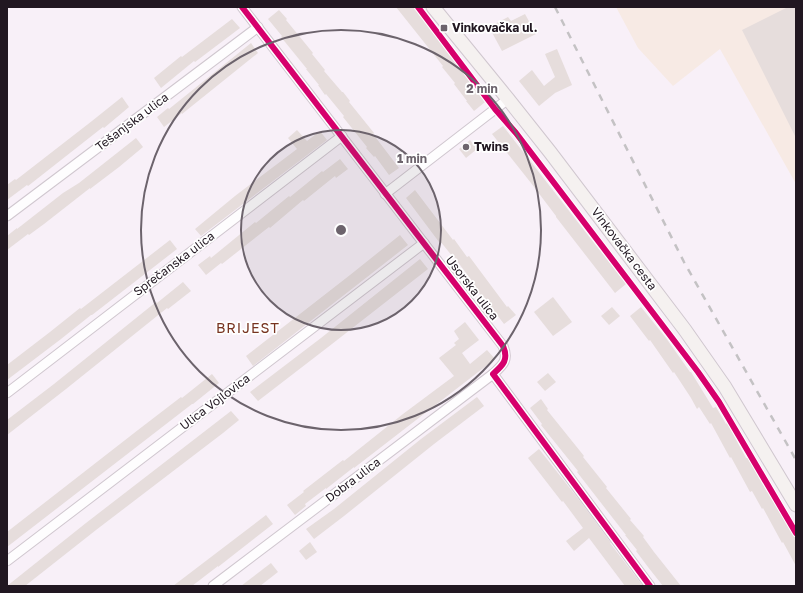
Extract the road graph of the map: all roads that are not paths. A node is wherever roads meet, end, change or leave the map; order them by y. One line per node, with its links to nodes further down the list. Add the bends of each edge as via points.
1 (242, 7): 3 (street, Usorska ulica)
2 (433, 7): 4 (main road, Vinkovačka cesta)
3 (258, 27): 5 (street, Usorska ulica); 7 (street, Tešanjska ulica)
4 (508, 99): 6 (street); 11 (main road, Vinkovačka cesta, via 714,369)
5 (342, 136): 6 (street, Usorska ulica); 10 (street, Sprečanska ulica)
6 (385, 194): 8 (street, Usorska ulica)
7 (7, 216)
8 (424, 243): 9 (street, Usorska ulica, via 503,346 506,356 502,366); 12 (street, Ulica Vojlovica)
9 (493, 374): 13 (street, Dobra ulica); 14 (street)
10 (7, 393)
11 (796, 505)
12 (7, 561)
13 (213, 586)
14 (650, 586)

